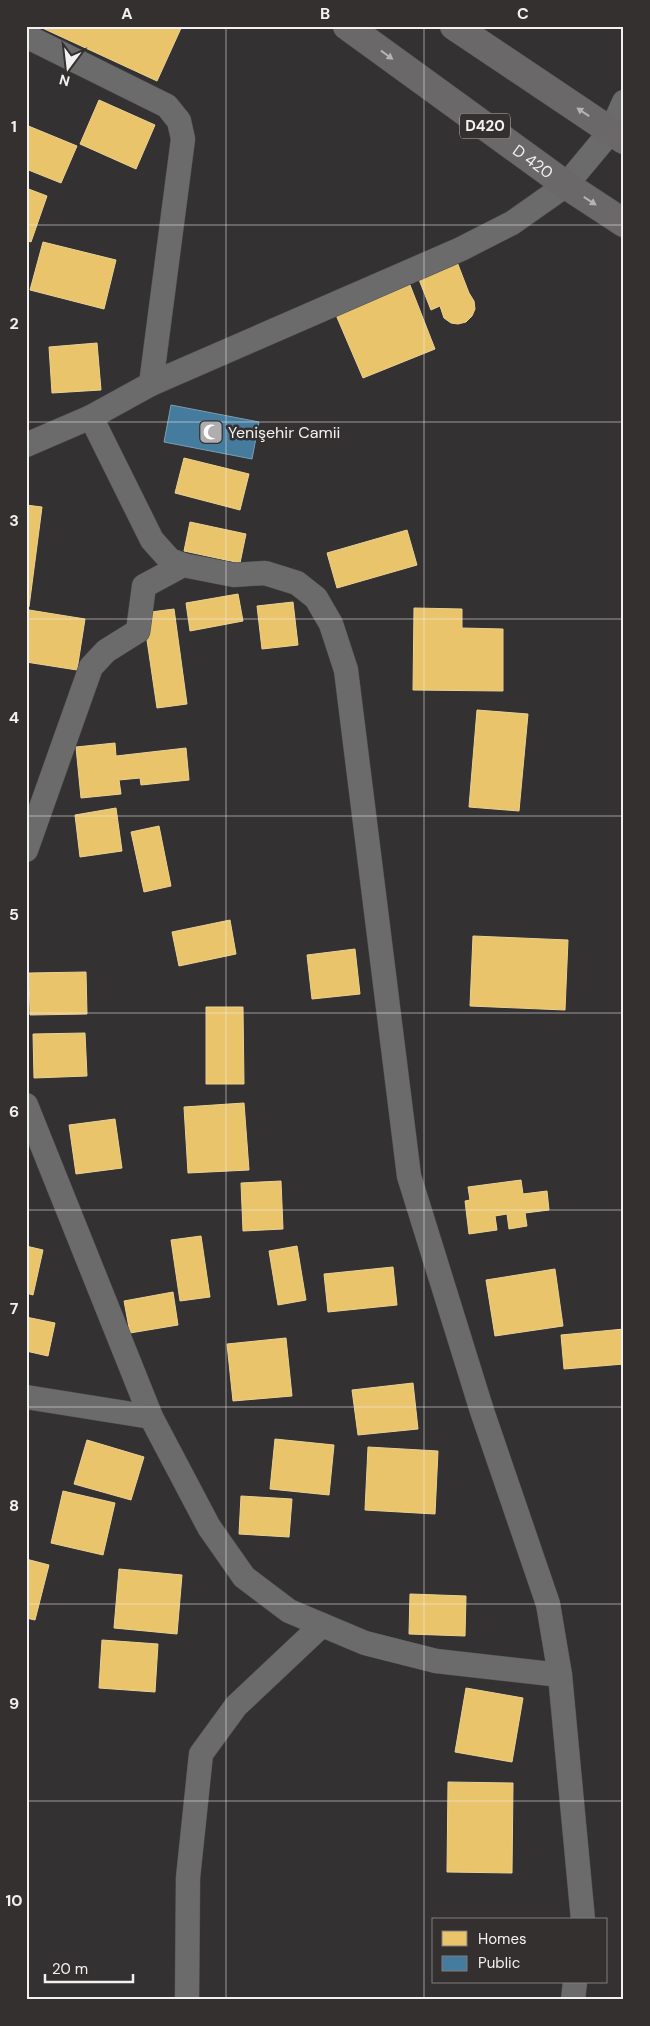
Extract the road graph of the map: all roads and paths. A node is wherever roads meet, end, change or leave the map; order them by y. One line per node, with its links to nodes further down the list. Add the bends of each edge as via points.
1 (347, 26): 6 (highway, D 420 / D420, one-way to 6)
2 (454, 26): 5 (highway, one-way to 2)
3 (26, 36): 8 (street, via 167,106 179,121 183,139)
4 (624, 102): 5 (street)
5 (618, 135): 6 (street)
6 (566, 185): 7 (highway, D 420 / D420, one-way to 7); 8 (street, via 512,223 461,249)
7 (624, 223)
8 (151, 384): 9 (street)
9 (90, 417): 10 (street); 11 (street, via 152,540 170,560)
10 (26, 445)
11 (184, 565): 12 (street, via 144,586 138,631 106,651 91,667); 17 (street, via 234,575 265,573 297,583 316,598 331,624 346,670 409,1176 482,1411 548,1604)
12 (26, 850)
13 (26, 1105): 15 (street)
14 (26, 1397): 15 (street)
15 (150, 1417): 16 (street, via 210,1527 244,1577 289,1611)
16 (322, 1625): 17 (street, via 365,1643 436,1661); 20 (street, via 236,1706 201,1754 188,1878)
17 (560, 1675): 18 (street)
18 (583, 1918)
19 (576, 1984): 21 (street)
20 (187, 2000)
21 (574, 2000)

